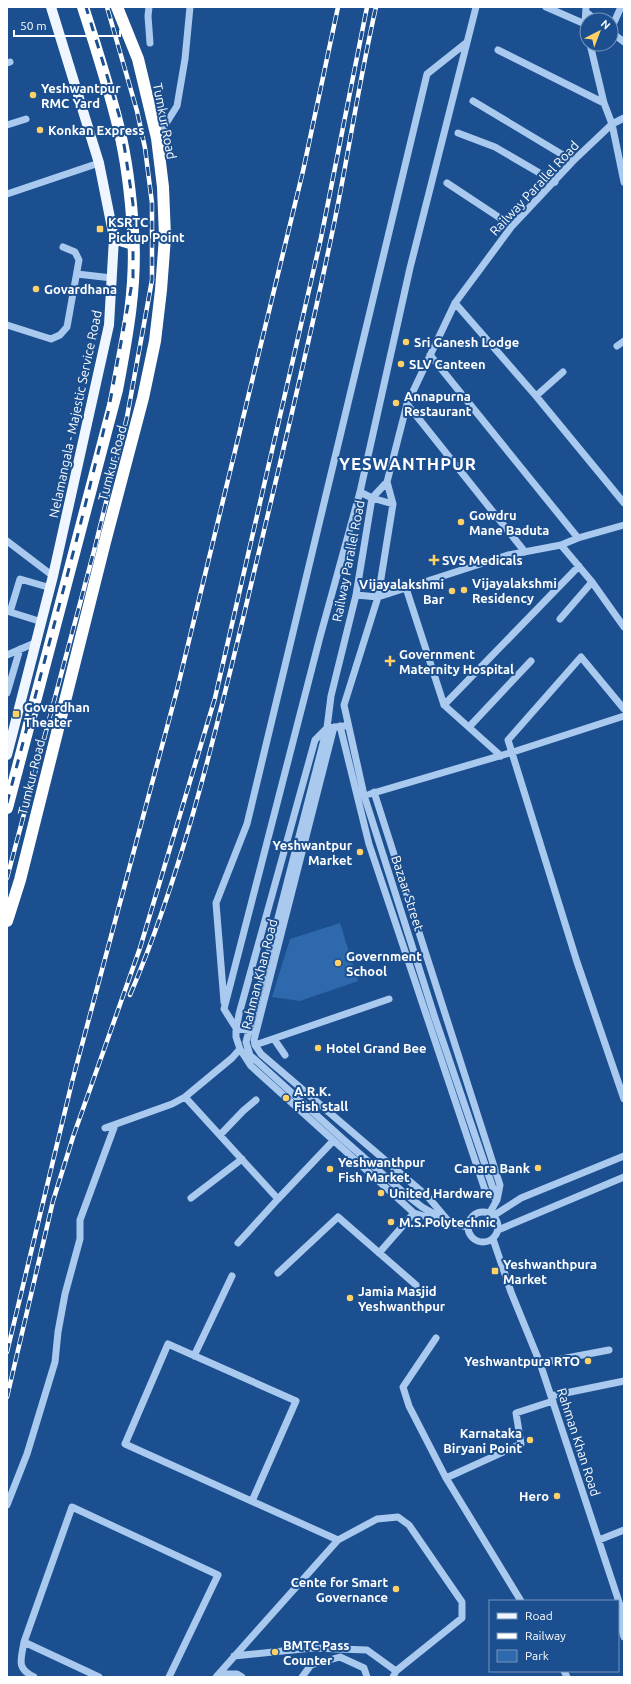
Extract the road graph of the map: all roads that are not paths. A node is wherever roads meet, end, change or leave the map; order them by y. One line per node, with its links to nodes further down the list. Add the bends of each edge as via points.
1 (51, 7): 22 (main road, Nelamangala - Majestic Service Road)
2 (83, 7): 29 (highway, Tumkur Road, via 119,130 128,184)
3 (117, 7): 20 (highway, Tumkur Road, via 138,59)
4 (149, 7): 9 (street)
5 (190, 7): 20 (street, via 186,58 177,106)
6 (476, 7): 10 (street)
7 (546, 7): 8 (street)
8 (579, 21)
9 (150, 43)
10 (466, 43): 42 (street, via 410,268); 82 (street, via 427,74 247,824 216,903)
11 (498, 50): 14 (street)
12 (592, 52): 14 (street)
13 (473, 101): 21 (street)
14 (604, 103): 17 (street)
15 (624, 118): 17 (street, Railway Parallel Road)
16 (26, 119): 18 (street)
17 (612, 124): 21 (street, Railway Parallel Road); 24 (street)
18 (7, 125)
19 (458, 133): 23 (street, via 495,147)
20 (157, 138): 80 (highway, Tumkur Road, via 163,187 165,237 155,341 143,398 20,880)
21 (573, 161): 23 (street, Railway Parallel Road)
22 (99, 163): 26 (street); 28 (main road, Nelamangala - Majestic Service Road)
23 (555, 182): 27 (street, Railway Parallel Road)
24 (624, 182)
25 (447, 183): 27 (street)
26 (7, 194)
27 (512, 226): 33 (street, Railway Parallel Road)
28 (114, 238): 29 (highway); 32 (main road, Nelamangala - Majestic Service Road)
29 (133, 244): 79 (highway, Tumkur Road, via 129,327 117,390)
30 (63, 247): 31 (street, via 75,252 79,260)
31 (77, 274): 32 (street); 34 (street, via 67,327 60,335 51,339)
32 (112, 278): 52 (main road, Nelamangala - Majestic Service Road, via 109,325)
33 (455, 303): 37 (street, Railway Parallel Road); 39 (street)
34 (7, 325)
35 (624, 341): 36 (street)
36 (618, 346)
37 (430, 355): 40 (street, Railway Parallel Road); 47 (street)
38 (564, 372): 39 (street)
39 (536, 396): 44 (street)
40 (406, 404): 41 (street, Railway Parallel Road); 50 (street)
41 (387, 482): 43 (street, Railway Parallel Road); 45 (street)
42 (360, 492): 43 (street); 82 (street)
43 (372, 498): 45 (street); 56 (street, Railway Parallel Road)
44 (624, 503)
45 (393, 504): 57 (street, Bazaar Street)
46 (624, 524): 47 (street)
47 (578, 538): 49 (street)
48 (7, 541): 52 (street)
49 (561, 545): 50 (street); 51 (street)
50 (525, 552): 55 (street, via 508,555)
51 (579, 566): 53 (street); 67 (street)
52 (53, 576): 54 (main road, Nelamangala - Majestic Service Road)
53 (592, 582): 58 (street); 60 (street)
54 (51, 588): 59 (main road, Nelamangala - Majestic Service Road); 59 (street, via 20,579 10,612)
55 (406, 588): 57 (street); 67 (street)
56 (356, 595): 57 (street); 66 (street, Railway Parallel Road)
57 (378, 597): 70 (street, Bazaar Street, via 344,705)
58 (560, 620)
59 (42, 622): 61 (main road, Nelamangala - Majestic Service Road)
60 (624, 627)
61 (37, 642): 62 (street); 73 (main road, Nelamangala - Majestic Service Road)
62 (20, 649): 63 (street); 65 (street)
63 (7, 654)
64 (531, 661): 71 (street)
65 (7, 693)
66 (331, 696): 72 (street, Rahman Khan Road)
67 (444, 705): 71 (street)
68 (624, 709): 74 (street, via 581,657 508,740)
69 (624, 716): 74 (street)
70 (349, 726): 72 (street); 78 (street, Bazaar Street)
71 (469, 727): 76 (street)
72 (335, 729): 83 (street, via 315,740); 84 (street, Rahman Khan Road); 84 (street, Rahman Khan Road, via 338,732 332,735); 102 (street, via 369,844 485,1190)
73 (10, 735): 75 (main road, Nelamangala - Majestic Service Road)
74 (513, 752): 76 (street); 91 (street, via 577,962)
75 (7, 755)
76 (501, 756): 77 (street)
77 (374, 792): 78 (street); 102 (street, via 500,1185)
78 (364, 795): 102 (street, Bazaar Street, via 435,1018)
79 (7, 808)
80 (7, 921)
81 (389, 999): 85 (street)
82 (224, 1009): 83 (street)
83 (236, 1028): 84 (street); 88 (street)
84 (253, 1031): 86 (street, Rahman Khan Road); 87 (street, Rahman Khan Road)
85 (274, 1039): 87 (street); 89 (street)
86 (246, 1043): 88 (street); 105 (street, via 250,1055 346,1141 422,1207)
87 (255, 1045): 105 (street, Rahman Khan Road, via 261,1054 428,1198)
88 (239, 1047): 90 (street, via 232,1058); 96 (street, via 251,1066)
89 (285, 1055)
90 (185, 1097): 93 (street); 95 (street)
91 (624, 1099)
92 (256, 1100): 95 (street)
93 (115, 1125): 94 (street); 122 (street, via 80,1220 80,1239 65,1294 55,1362 27,1454)
94 (105, 1128)
95 (220, 1135): 98 (street)
96 (333, 1141): 101 (street); 103 (street)
97 (624, 1156): 104 (street, via 521,1198)
98 (242, 1159): 100 (street); 101 (street)
99 (624, 1177): 107 (street)
100 (191, 1198)
101 (278, 1199): 109 (street)
102 (497, 1200): 104 (street)
103 (414, 1213): 105 (street); 110 (street)
104 (491, 1215): 106 (street, via 476,1214); 107 (street, via 498,1225)
105 (450, 1223): 106 (street)
106 (468, 1227): 108 (street, via 470,1235 478,1242)
107 (498, 1230): 108 (street)
108 (493, 1238): 117 (street, Rahman Khan Road, via 511,1292)
109 (238, 1243)
110 (379, 1253): 111 (street, via 338,1217); 113 (street)
111 (278, 1273)
112 (232, 1276): 116 (street)
113 (416, 1284)
114 (436, 1338): 120 (street, via 403,1386 409,1406)
115 (608, 1350): 117 (street)
116 (194, 1356): 121 (street, via 296,1401); 121 (street, via 168,1344 125,1444)
117 (540, 1363): 119 (street, Rahman Khan Road)
118 (624, 1382): 119 (street)
119 (552, 1399): 120 (street, via 516,1413 521,1444); 125 (street, Rahman Khan Road)
120 (446, 1478): 126 (street)
121 (252, 1501): 124 (street)
122 (7, 1505)
123 (624, 1530): 125 (street)
124 (338, 1540): 130 (street); 131 (street, via 377,1519 398,1517 409,1525 462,1602 462,1618)
125 (599, 1540): 127 (street, Rahman Khan Road)
126 (520, 1600)
127 (622, 1607): 128 (street, Rahman Khan Road, via 620,1623)
128 (624, 1637)
129 (24, 1642): 133 (street, via 20,1662 25,1672); 134 (street); 135 (street, via 72,1507 218,1575)
130 (234, 1656): 131 (street, via 312,1648 367,1650); 132 (street)
131 (394, 1674)
132 (217, 1676): 136 (street, via 237,1674)
133 (34, 1677)
134 (99, 1677)
135 (168, 1677)
136 (242, 1677)
137 (302, 1677): 138 (street, via 311,1665 340,1657 364,1668)
138 (367, 1677)

